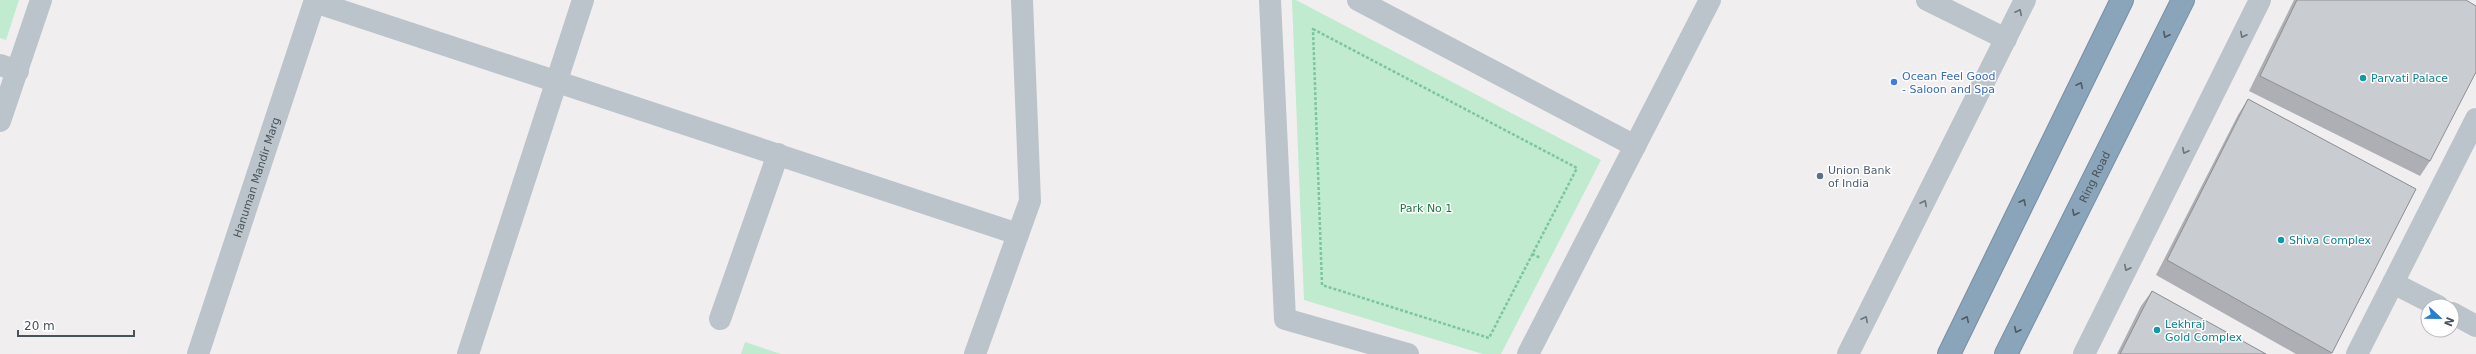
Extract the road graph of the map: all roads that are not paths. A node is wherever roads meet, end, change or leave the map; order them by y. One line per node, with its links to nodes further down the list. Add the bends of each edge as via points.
1 (41, 0): 14 (street)
2 (583, 0): 15 (street)
3 (1020, 0): 20 (street, via 1030,201)
4 (1270, 0): 29 (street, via 1285,319)
5 (1358, 0): 18 (street)
6 (1710, 0): 18 (street)
7 (1927, 0): 13 (street)
8 (2025, 0): 13 (street, one-way to 8)
9 (2122, 0): 32 (highway, one-way to 9)
10 (2183, 0): 33 (highway, Ring Road, one-way to 33)
11 (2260, 0): 34 (street, one-way to 34)
12 (315, 1): 15 (street); 26 (street, Hanuman Mandir Marg)
13 (2006, 39): 31 (street, one-way to 13)
14 (9, 68): 17 (street)
15 (556, 81): 19 (street); 27 (street)
16 (2476, 119): 21 (street)
17 (0, 121)
18 (1635, 146): 30 (street)
19 (778, 154): 20 (street); 24 (street)
20 (1018, 234): 28 (street)
21 (2393, 283): 22 (street); 35 (street)
22 (2422, 298)
23 (2460, 317): 25 (street)
24 (720, 320)
25 (2476, 326)
26 (198, 354)
27 (468, 354)
28 (975, 354)
29 (1408, 354)
30 (1528, 354)
31 (1848, 354)
32 (1949, 354)
33 (2006, 354)
34 (2084, 354)
35 (2357, 354)

